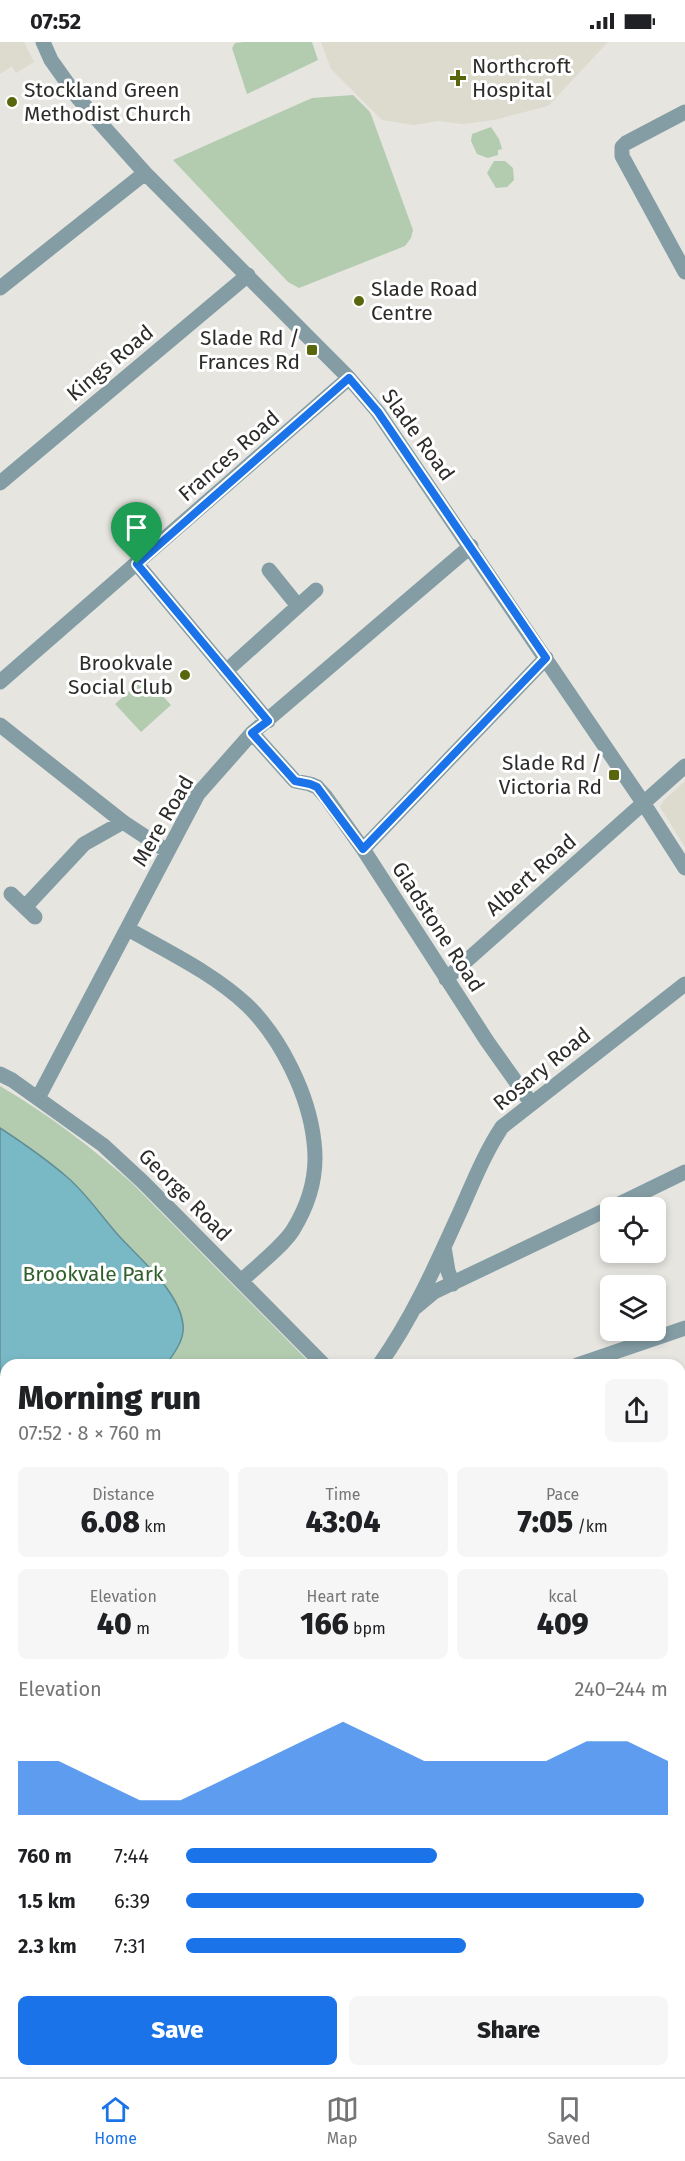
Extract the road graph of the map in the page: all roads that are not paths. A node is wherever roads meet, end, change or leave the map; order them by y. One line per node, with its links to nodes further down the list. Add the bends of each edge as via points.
1 (43, 42): 3 (street, Slade Road, via 78,98)
2 (685, 112): 4 (street, via 626,143 621,152)
3 (145, 173): 5 (street, Slade Road); 6 (street)
4 (685, 272)
5 (248, 275): 7 (street, Slade Road); 8 (street, Kings Road)
6 (0, 288)
7 (349, 378): 9 (street, Slade Road, via 378,412); 10 (street, Frances Road)
8 (0, 483)
9 (471, 546): 14 (street, Slade Road); 17 (street, Mere Road)
10 (137, 564): 15 (street); 16 (street, Frances Road)
11 (269, 570): 13 (street)
12 (316, 590): 13 (street)
13 (298, 606): 15 (street)
14 (546, 658): 21 (street, Slade Road); 23 (street)
15 (226, 671): 17 (street)
16 (0, 682)
17 (268, 721): 19 (street, Mere Road)
18 (0, 725): 22 (street)
19 (252, 733): 23 (street, Gladstone Road, via 295,781 317,787); 24 (street, Mere Road, via 198,794)
20 (685, 766): 21 (street, Albert Road)
21 (644, 804): 25 (street, Slade Road); 28 (street, Albert Road)
22 (123, 822): 24 (street); 26 (street, via 84,844 30,912)
23 (363, 849): 28 (street, Gladstone Road)
24 (167, 850): 27 (street, Mere Road)
25 (685, 868)
26 (11, 894)
27 (128, 929): 31 (street, Mere Road); 37 (street, via 206,974 246,1005 278,1044 302,1095 314,1143 311,1191 292,1233)
28 (446, 979): 32 (street, Gladstone Road)
29 (685, 984): 32 (street, Rosary Road)
30 (0, 1074): 31 (street, George Road)
31 (38, 1098): 37 (street, George Road, via 103,1145)
32 (531, 1103): 36 (street, Rosary Road, via 502,1127 490,1145)
33 (685, 1172): 34 (street)
34 (634, 1197)
35 (600, 1213): 38 (street)
36 (444, 1247): 38 (street); 39 (street, Rosary Road)
37 (242, 1281): 41 (street, George Road)
38 (453, 1284): 39 (street, via 434,1292)
39 (412, 1310): 42 (street, Rosary Road)
40 (685, 1328): 43 (street)
41 (318, 1359)
42 (383, 1359)
43 (595, 1359)

